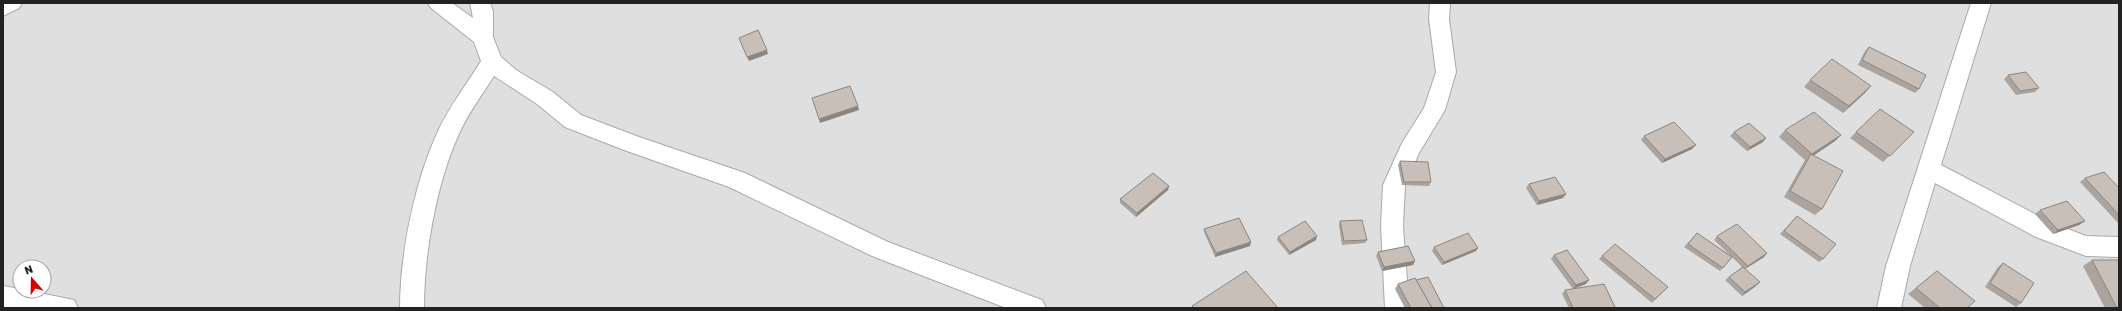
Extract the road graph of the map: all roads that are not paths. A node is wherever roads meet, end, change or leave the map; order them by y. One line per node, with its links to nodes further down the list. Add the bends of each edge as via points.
1 (12, 3): 6 (street)
2 (438, 3): 7 (street)
3 (480, 3): 7 (street, via 483,11)
4 (1440, 3): 15 (street, via 1439,19 1446,72 1434,110 1410,149 1394,185 1392,226)
5 (1981, 3): 9 (street)
6 (3, 8)
7 (483, 37): 8 (street)
8 (492, 62): 13 (street, via 448,132 430,183 412,274); 14 (street, via 509,76 545,98 573,121 737,180 880,249)
9 (1929, 169): 10 (street, via 2044,230 2086,246); 16 (street, via 1898,266)
10 (2119, 247)
11 (3, 297): 12 (street)
12 (66, 308)
13 (412, 308)
14 (1034, 308)
15 (1397, 308)
16 (1889, 308)

